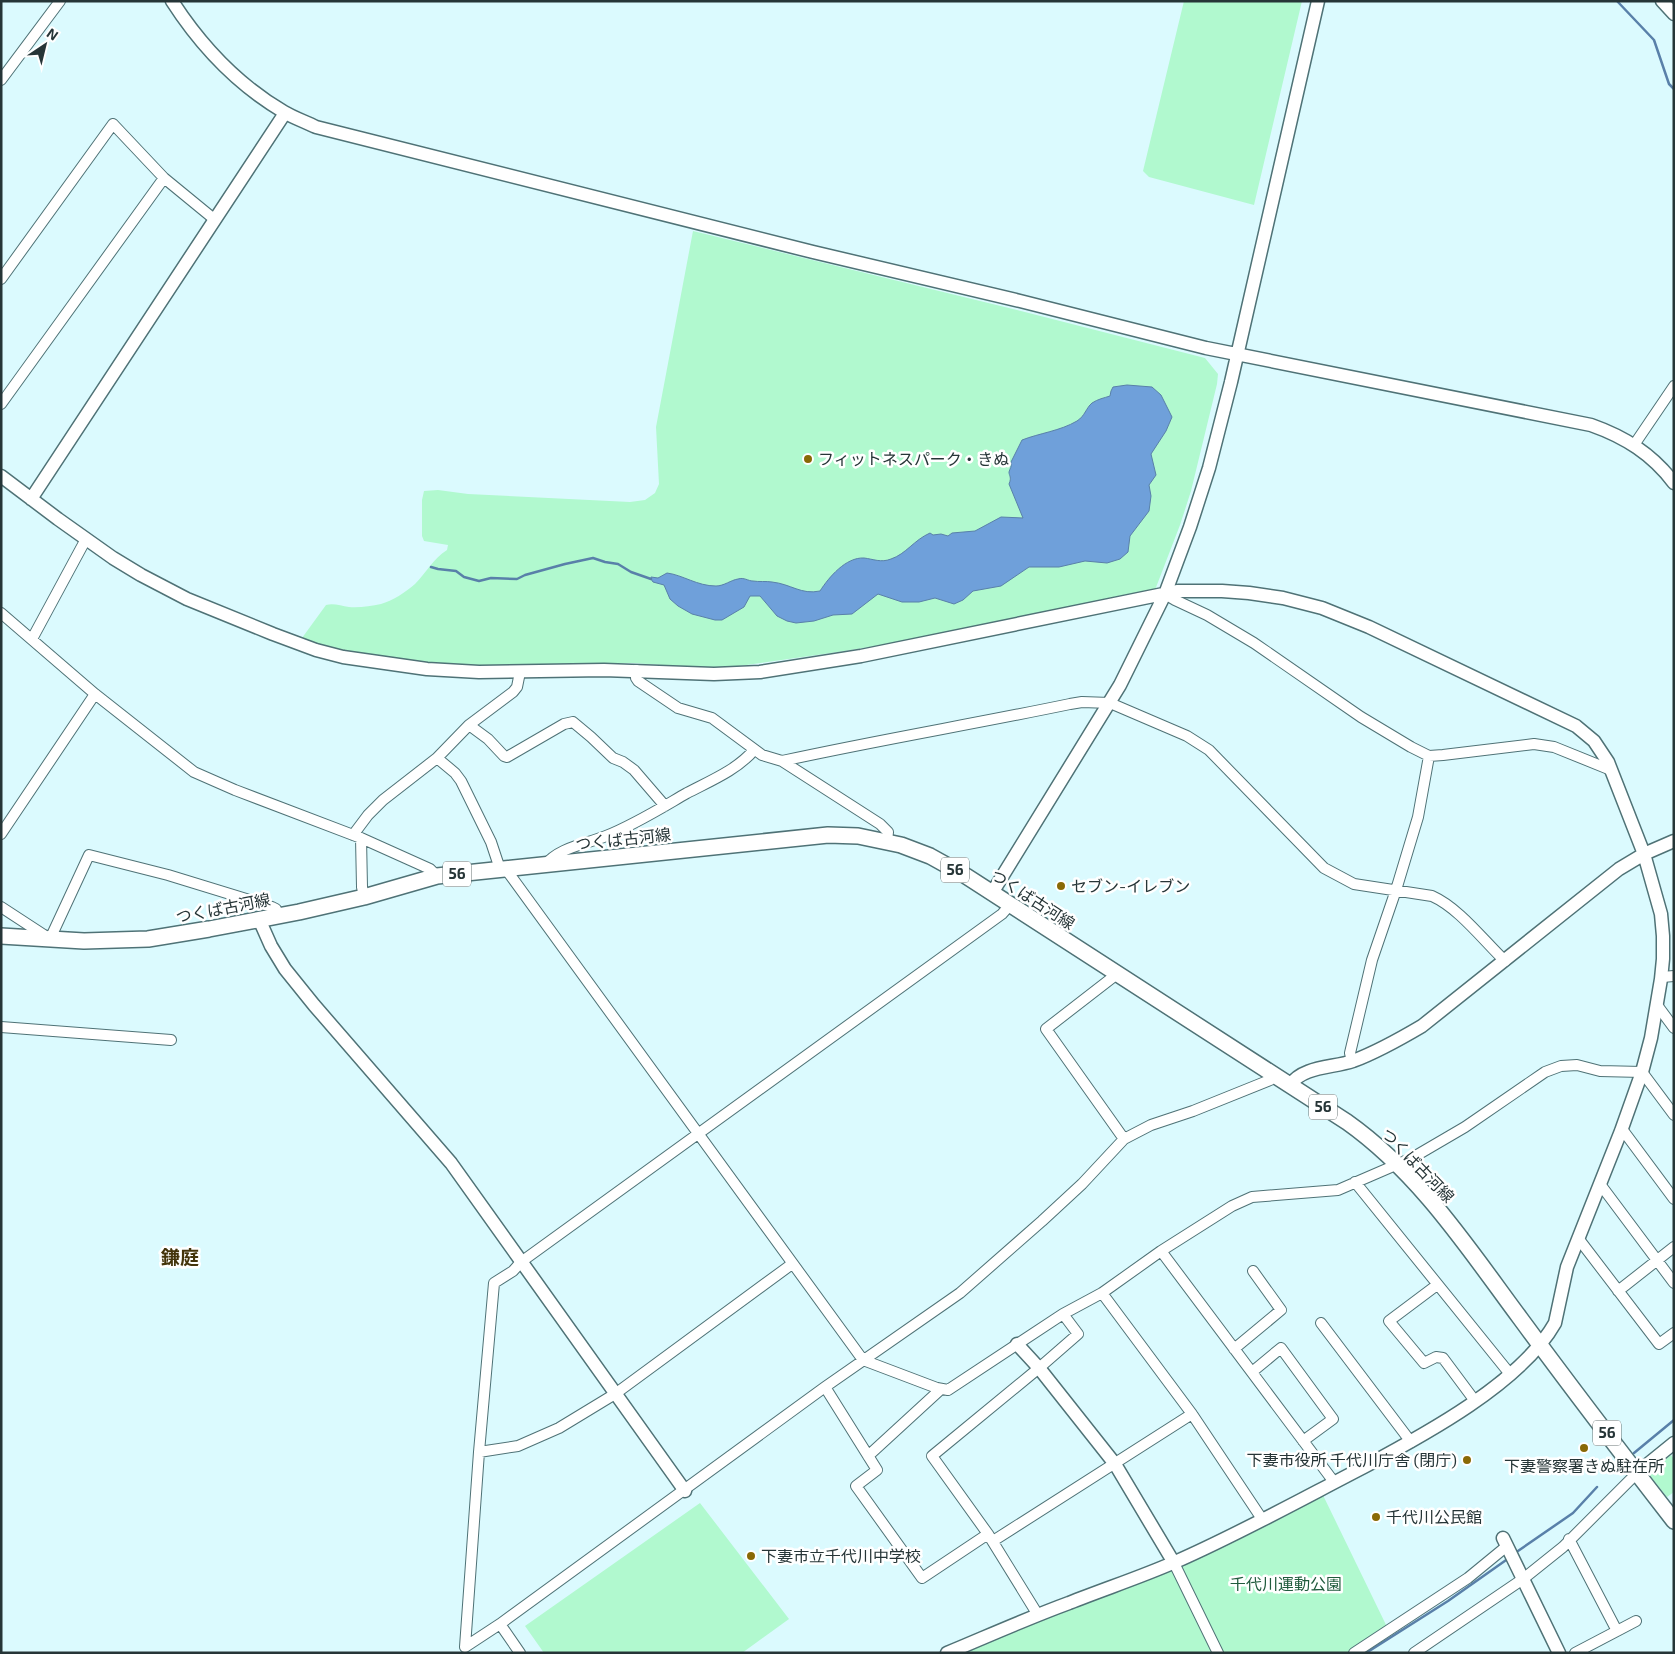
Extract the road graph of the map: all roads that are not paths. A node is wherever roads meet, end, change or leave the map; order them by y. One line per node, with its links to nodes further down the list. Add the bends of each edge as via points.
1 (60, 1): 6 (street)
2 (172, 1): 7 (street, via 197,37 235,79)
3 (1318, 1): 11 (street)
4 (1662, 1): 5 (street)
5 (1674, 14)
6 (1, 80)
7 (285, 113): 9 (street); 11 (street, via 316,127 360,139)
8 (164, 178): 9 (street); 10 (street, via 113,124); 13 (street)
9 (214, 219): 17 (street)
10 (1, 279)
11 (1237, 354): 14 (street, via 1591,425 1612,432); 19 (street, via 1209,468)
12 (1673, 389): 14 (street)
13 (1, 404)
14 (1634, 445): 16 (street)
15 (1, 476): 17 (street)
16 (1674, 484)
17 (31, 499): 18 (street)
18 (86, 539): 21 (street); 23 (street, via 140,575 187,599 316,650 427,669)
19 (1165, 594): 22 (street, via 861,656 760,672 714,674); 25 (street); 28 (street, via 1239,634 1361,717); 31 (street, via 1190,590 1222,591 1283,598 1322,608 1369,626 1576,726 1602,751)
20 (1, 613): 21 (street)
21 (32, 639): 24 (street)
22 (636, 670): 23 (street); 27 (street, via 638,681 649,689 678,708 712,718)
23 (520, 672): 26 (street, via 513,692)
24 (95, 694): 33 (street); 34 (street, via 194,772)
25 (1110, 703): 30 (street, via 1070,704); 41 (street, via 1187,736 1209,750 1324,868 1354,884); 42 (street)
26 (469, 725): 29 (street); 32 (street, via 507,757 573,722 613,758 634,770)
27 (754, 750): 30 (street); 32 (street, via 730,770)
28 (1429, 756): 31 (street, via 1534,744 1554,747); 41 (street, via 1418,817)
29 (437, 758): 34 (street, via 383,800 368,815); 39 (street, via 461,781)
30 (782, 761): 35 (street, via 886,828)
31 (1611, 770): 37 (street)
32 (665, 806): 38 (street, via 612,833 558,853)
33 (1, 834)
34 (357, 836): 40 (street, via 430,869); 43 (street)
35 (888, 841): 38 (main road, つくば古河線 / 56, via 828,835); 42 (main road, つくば古河線 / 56, via 946,864)
36 (1674, 841): 37 (street)
37 (1644, 854): 50 (street, via 1590,890); 52 (street, via 1662,922)
38 (545, 865): 39 (main road, つくば古河線 / 56)
39 (502, 869): 40 (main road, つくば古河線 / 56); 63 (street)
40 (437, 876): 43 (main road, つくば古河線 / 56)
41 (1396, 890): 50 (street, via 1440,900); 57 (street, via 1366,981 1350,1053)
42 (992, 893): 44 (main road, つくば古河線 / 56)
43 (364, 897): 46 (main road, つくば古河線 / 56)
44 (1010, 905): 51 (main road, つくば古河線 / 56); 63 (street, via 994,920)
45 (1, 908): 49 (street)
46 (278, 915): 47 (main road, つくば古河線 / 56); 49 (street, via 272,907 89,855)
47 (259, 919): 49 (main road, つくば古河線 / 56, via 148,939); 73 (street, via 285,969 450,1163)
48 (1, 936): 49 (main road, つくば古河線 / 56)
49 (50, 939)
50 (1505, 961): 57 (street, via 1422,1026)
51 (1117, 974): 59 (main road, つくば古河線 / 56); 64 (street, via 1046,1029)
52 (1668, 977): 53 (street)
53 (1657, 1005): 55 (street); 58 (street)
54 (1, 1027): 56 (street)
55 (1674, 1028)
56 (171, 1040)
57 (1352, 1061): 60 (street, via 1300,1074)
58 (1642, 1072): 61 (street); 62 (street); 65 (street, via 1600,1072 1576,1065 1550,1070 1466,1127)
59 (1275, 1076): 60 (main road, つくば古河線 / 56); 64 (street)
60 (1290, 1085): 65 (main road, つくば古河線 / 56, via 1363,1133)
61 (1674, 1115)
62 (1622, 1129): 67 (street); 68 (street)
63 (698, 1132): 73 (street); 74 (street)
64 (1124, 1138): 86 (street, via 1082,1184 967,1286)
65 (1398, 1163): 66 (street); 84 (main road, つくば古河線 / 56, via 1471,1251)
66 (1355, 1182): 71 (street, via 1338,1190 1252,1197); 77 (street)
67 (1600, 1184): 69 (street); 72 (street)
68 (1674, 1198)
69 (1578, 1238): 78 (street); 84 (street, via 1567,1267 1555,1323)
70 (1674, 1247): 72 (street)
71 (1161, 1250): 79 (street); 85 (street)
72 (1657, 1260): 76 (street); 78 (street)
73 (521, 1262): 92 (street); 98 (street, via 494,1283)
74 (792, 1264): 86 (street); 92 (street)
75 (1253, 1271): 85 (street, via 1281,1310)
76 (1674, 1283)
77 (1438, 1285): 89 (street); 93 (street, via 1389,1321 1424,1363 1436,1357 1444,1358)
78 (1618, 1290): 82 (street, via 1659,1344)
79 (1102, 1293): 80 (street); 94 (street)
80 (1063, 1314): 83 (street); 87 (street, via 1078,1334)
81 (1322, 1324): 96 (street)
82 (1674, 1333)
83 (1017, 1344): 87 (street); 91 (street, via 948,1390)
84 (1540, 1345): 89 (street); 101 (main road, つくば古河線 / 56)
85 (1234, 1349): 88 (street)
86 (863, 1360): 90 (street); 91 (street)
87 (1039, 1368): 100 (street); 106 (street, via 932,1456)
88 (1252, 1372): 95 (street); 95 (street, via 1282,1348 1333,1418)
89 (1510, 1374): 93 (street)
90 (826, 1387): 99 (street); 103 (street)
91 (941, 1389): 99 (street)
92 (615, 1394): 98 (street, via 559,1428 518,1446); 103 (street)
93 (1474, 1401): 96 (street)
94 (1192, 1414): 100 (street); 104 (street)
95 (1303, 1441): 102 (street)
96 (1411, 1442): 102 (street)
97 (1674, 1442): 101 (street)
98 (479, 1452): 113 (street, via 465,1647)
99 (868, 1456): 106 (street, via 877,1470 856,1486 922,1578)
100 (1115, 1464): 106 (street); 109 (street)
101 (1637, 1473): 105 (main road, つくば古河線 / 56); 107 (street)
102 (1334, 1482): 104 (street)
103 (685, 1491): 113 (street)
104 (1262, 1519): 109 (street)
105 (1674, 1521)
106 (991, 1538): 111 (street)
107 (1569, 1539): 110 (street); 114 (street)
108 (1505, 1542): 110 (street); 118 (street, via 1468,1578)
109 (1174, 1562): 111 (street); 117 (street)
110 (1523, 1579): 119 (street); 120 (street)
111 (1038, 1614): 116 (street)
112 (1636, 1621): 114 (street)
113 (500, 1624): 115 (street)
114 (1617, 1631): 121 (street)
115 (520, 1653)
116 (947, 1653)
117 (1217, 1653)
118 (1354, 1653)
119 (1414, 1653)
120 (1559, 1653)
121 (1575, 1653)

